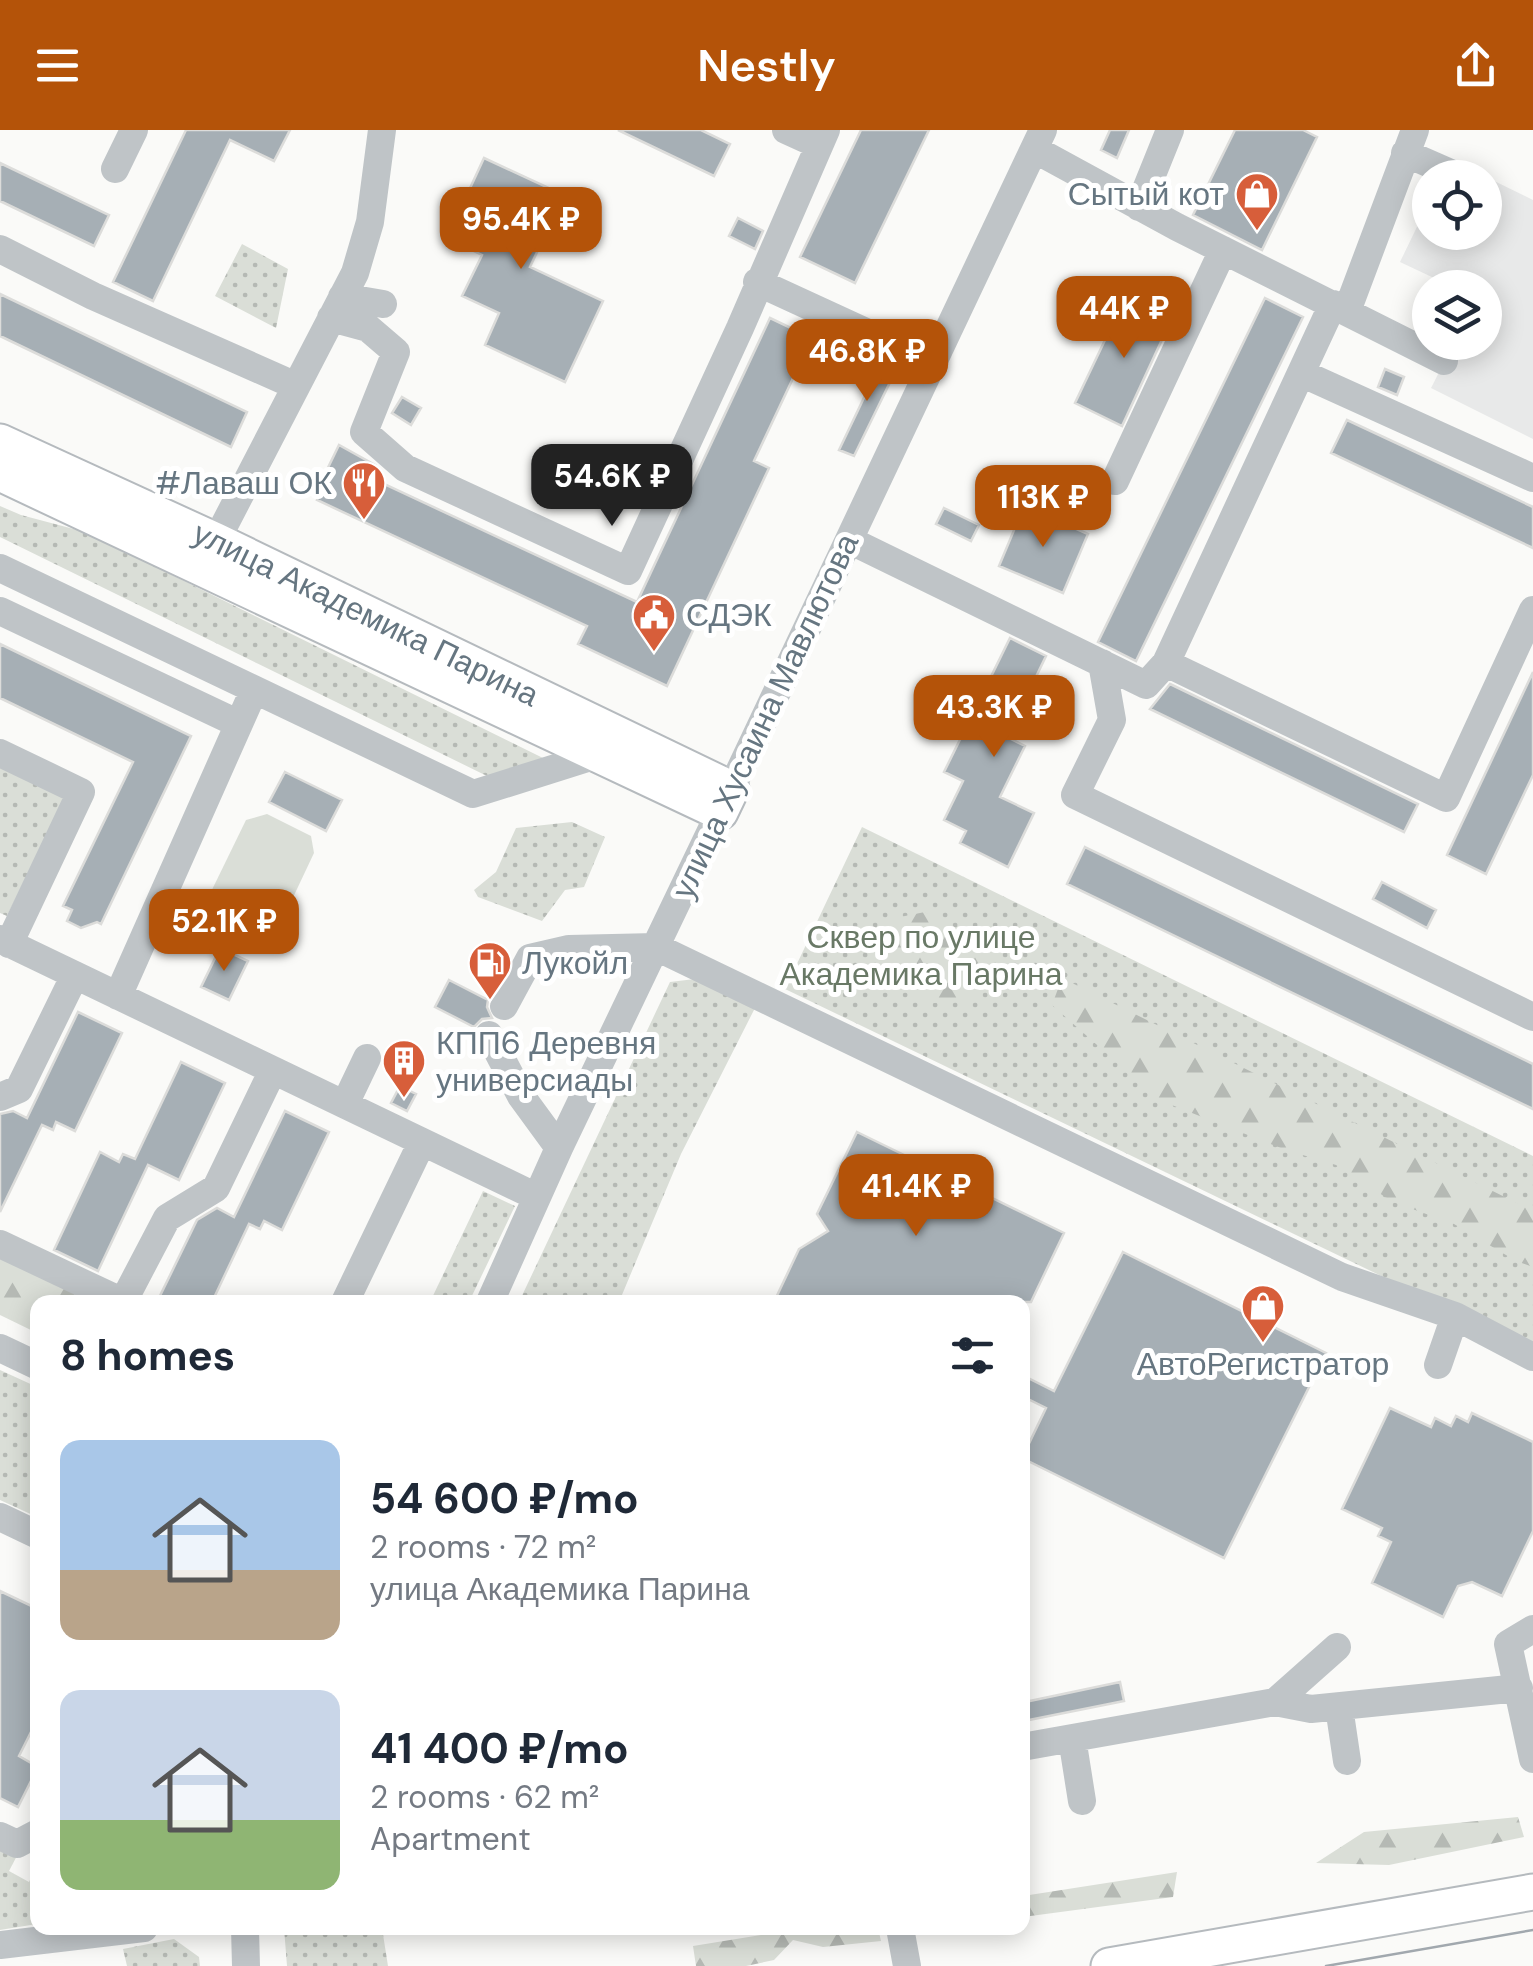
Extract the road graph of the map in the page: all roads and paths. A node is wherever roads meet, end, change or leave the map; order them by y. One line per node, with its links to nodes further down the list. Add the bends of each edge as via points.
1 (134, 130): 9 (street)
2 (382, 130): 15 (street, via 370,222)
3 (786, 130): 5 (street)
4 (1170, 130): 10 (street)
5 (822, 137): 13 (street)
6 (1038, 140): 10 (street); 18 (street, улица Хусаина Мавлютова)
7 (1410, 142): 8 (street); 16 (street)
8 (1436, 160)
9 (115, 169)
10 (1139, 207): 12 (street)
11 (0, 249): 20 (street)
12 (1223, 250): 16 (street); 24 (street)
13 (758, 282): 15 (street, via 628,571 405,468 364,432 396,352); 18 (street)
14 (383, 304): 15 (street)
15 (337, 307): 20 (street)
16 (1340, 307): 17 (street); 19 (street)
17 (1444, 361)
18 (933, 363): 25 (street, улица Хусаина Мавлютова)
19 (1301, 373): 23 (street); 31 (street)
20 (294, 385): 26 (street)
21 (0, 442): 26 (main road, улица Академика Парина)
22 (0, 473): 26 (main road, улица Академика Парина)
23 (1533, 478)
24 (1115, 481)
25 (849, 540): 30 (street); 36 (street, улица Хусаина Мавлютова)
26 (209, 555): 35 (main road, улица Академика Парина); 36 (main road, улица Академика Парина)
27 (0, 568): 32 (street)
28 (0, 610): 33 (street)
29 (1533, 610): 31 (street, via 1446,798)
30 (1102, 663): 31 (street, via 1146,685); 42 (street, via 1112,720 1076,794)
31 (1166, 663)
32 (254, 690): 33 (street); 35 (street, via 473,794)
33 (239, 724): 40 (street)
34 (0, 753): 37 (street, via 81,792)
35 (597, 755): 36 (main road, улица Академика Парина)
36 (725, 800): 38 (street, улица Хусаина Мавлютова)
37 (4, 942): 39 (street)
38 (656, 947): 41 (street, via 569,949 530,958); 49 (street, улица Хусаина Мавлютова); 56 (street, via 1342,1277)
39 (75, 975): 40 (street); 46 (street, via 19,1088)
40 (118, 996): 45 (street)
41 (504, 1006)
42 (1533, 1017)
43 (489, 1035): 49 (street)
44 (367, 1058): 47 (street)
45 (274, 1070): 47 (street); 53 (street, via 216,1188 167,1218)
46 (0, 1097)
47 (345, 1104): 48 (street)
48 (422, 1142): 50 (street); 54 (street)
49 (560, 1148): 50 (street, улица Хусаина Мавлютова)
50 (537, 1196): 55 (street, улица Хусаина Мавлютова)
51 (0, 1244): 52 (street)
52 (108, 1295)
53 (127, 1295)
54 (348, 1295)
55 (493, 1295)
56 (1455, 1316): 58 (street); 60 (street)
57 (0, 1348): 59 (street)
58 (1533, 1357)
59 (30, 1362)
60 (1438, 1364)
61 (0, 1517): 62 (street)
62 (30, 1531)
63 (1533, 1629): 65 (street, via 1508,1644)
64 (1337, 1647): 66 (street)
65 (1525, 1695): 67 (street); 70 (street)
66 (1275, 1702): 67 (street, via 1311,1710); 68 (street)
67 (1338, 1707): 71 (street)
68 (1072, 1738): 69 (street); 72 (street)
69 (1030, 1746)
70 (1533, 1759)
71 (1347, 1760)
72 (1082, 1801)
73 (0, 1836): 74 (street, via 17,1844)
74 (30, 1837)
75 (1533, 1892): 82 (main road)
76 (88, 1935): 79 (street)
77 (245, 1935): 80 (street)
78 (901, 1935): 81 (street)
79 (0, 1946)
80 (246, 1966)
81 (906, 1966)
82 (1109, 1966)

